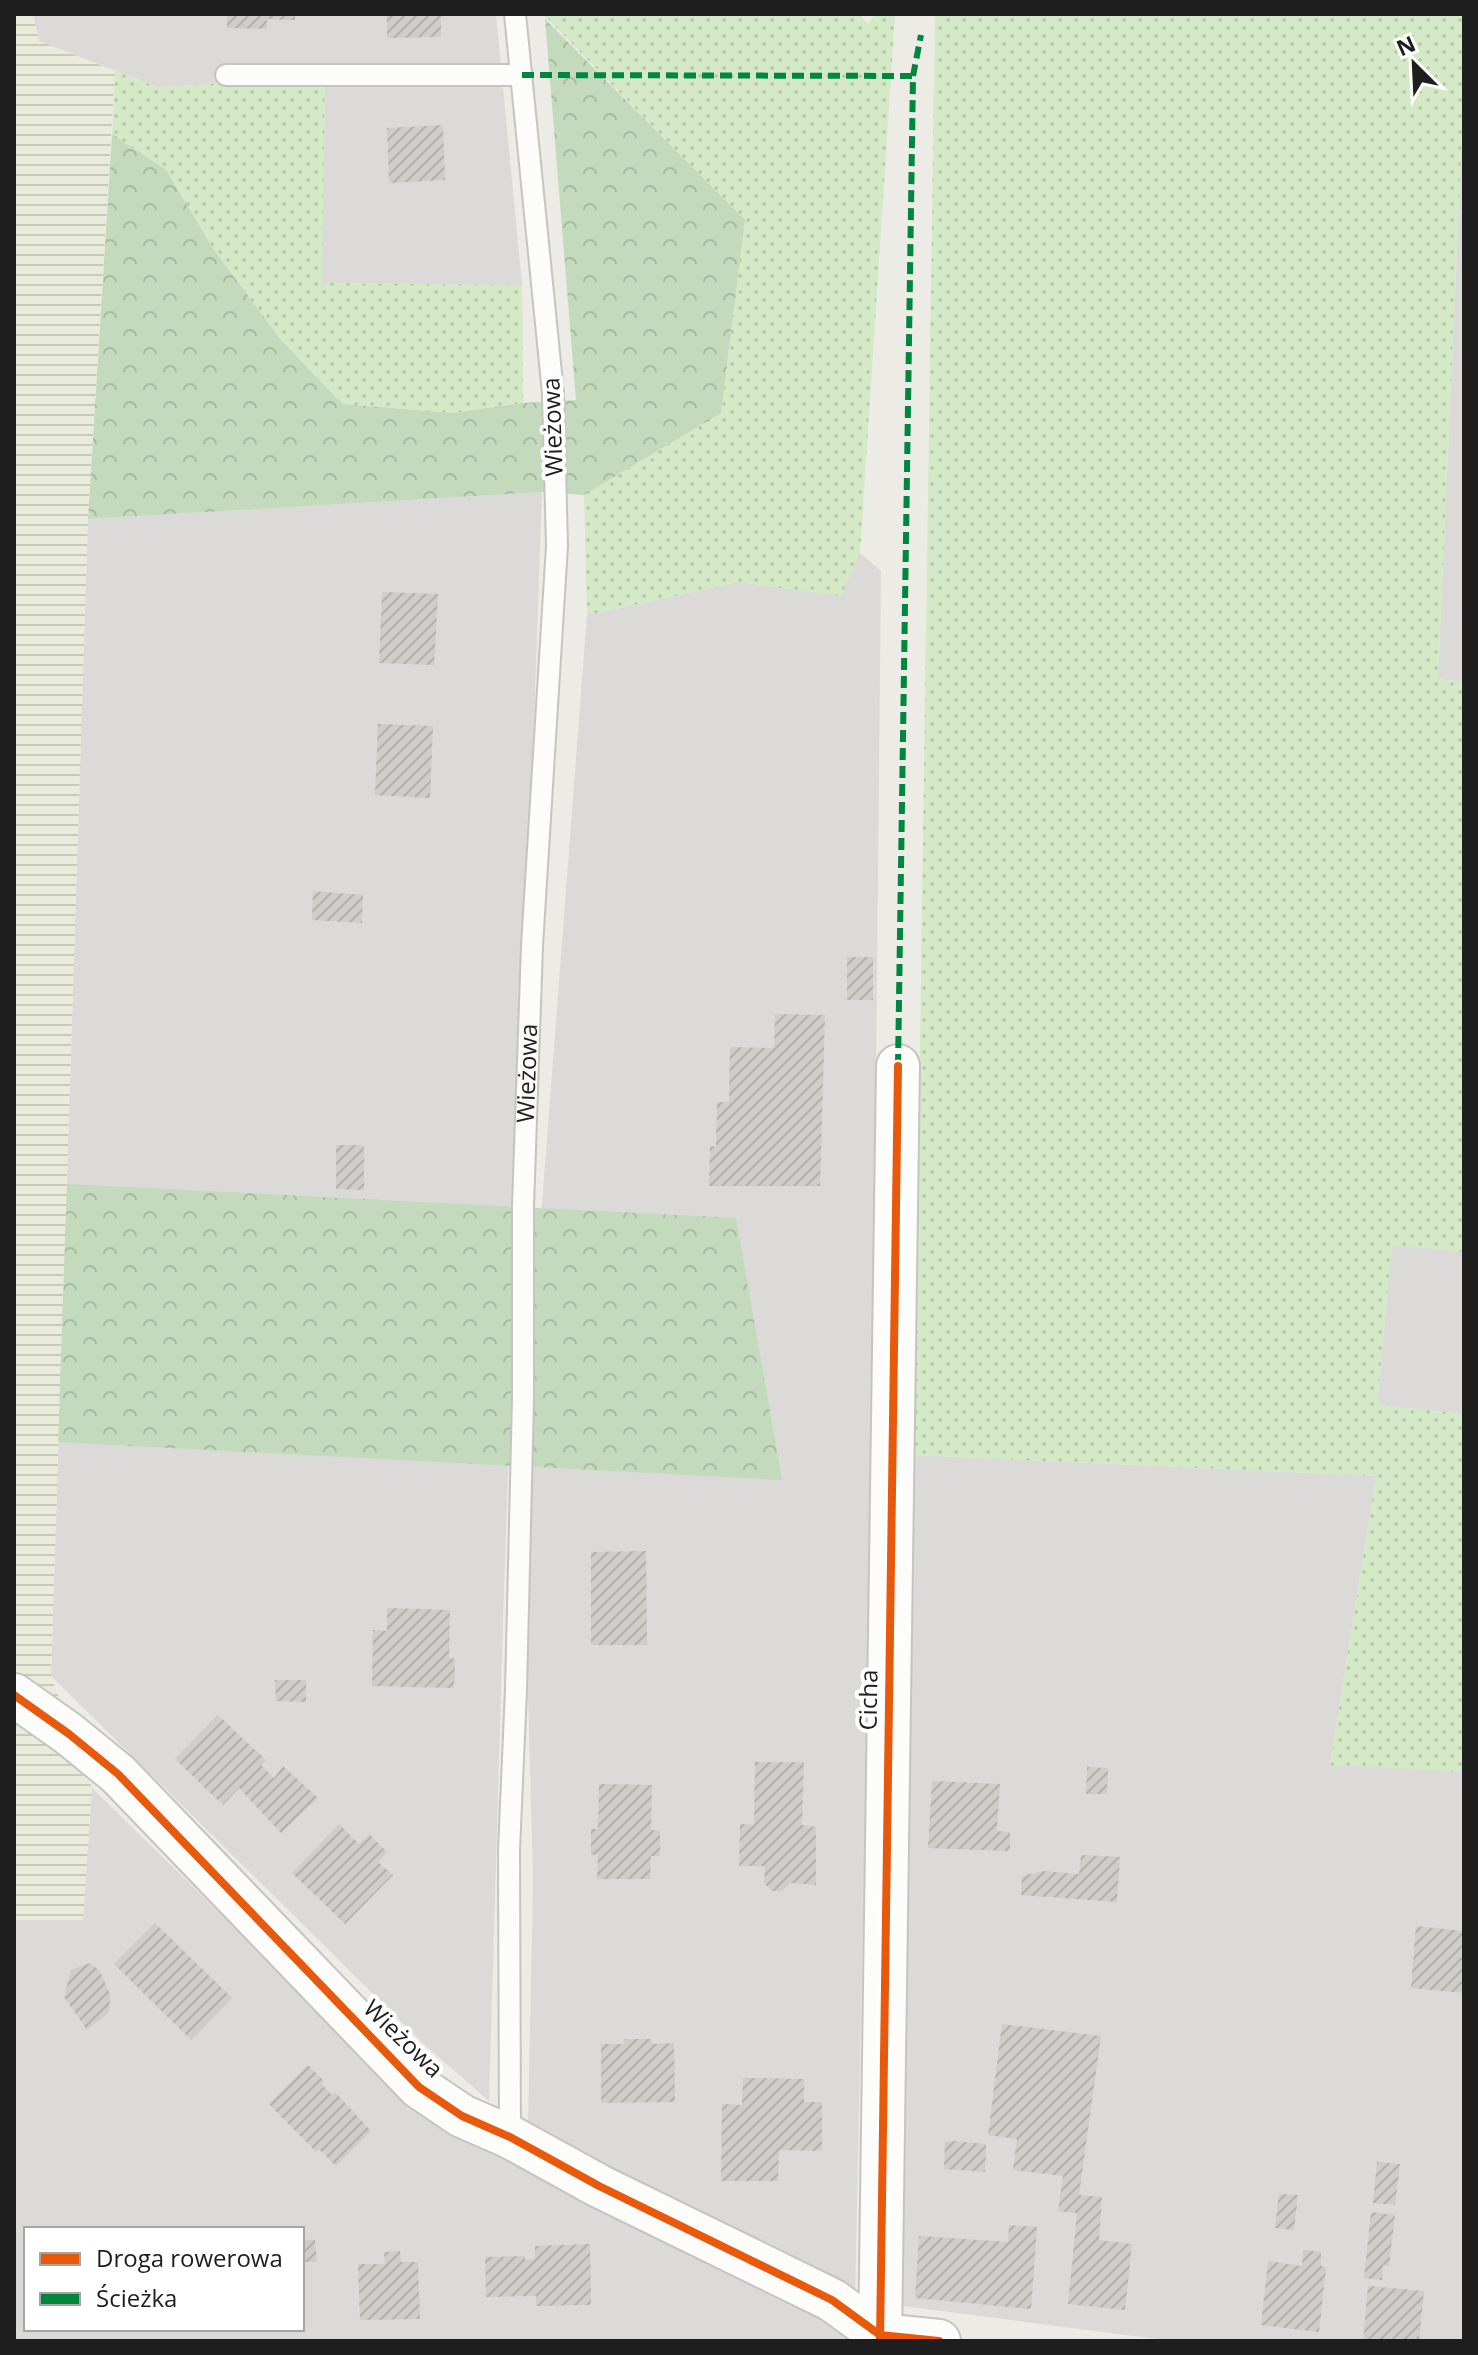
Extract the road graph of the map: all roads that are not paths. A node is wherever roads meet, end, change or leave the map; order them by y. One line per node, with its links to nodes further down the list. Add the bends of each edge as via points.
1 (515, 14): 3 (lane, Wieżowa)
2 (226, 75): 3 (lane)
3 (522, 75): 6 (lane, Wieżowa, via 553,393 557,546 532,946 523,1206 523,1399 509,1850)
4 (898, 1066): 7 (street, Cicha)
5 (14, 1695): 6 (street, Wieżowa, via 118,1774 419,2087 462,2116)
6 (510, 2137): 7 (street, Wieżowa, via 832,2300)
7 (880, 2338): 8 (street)
8 (939, 2341)

